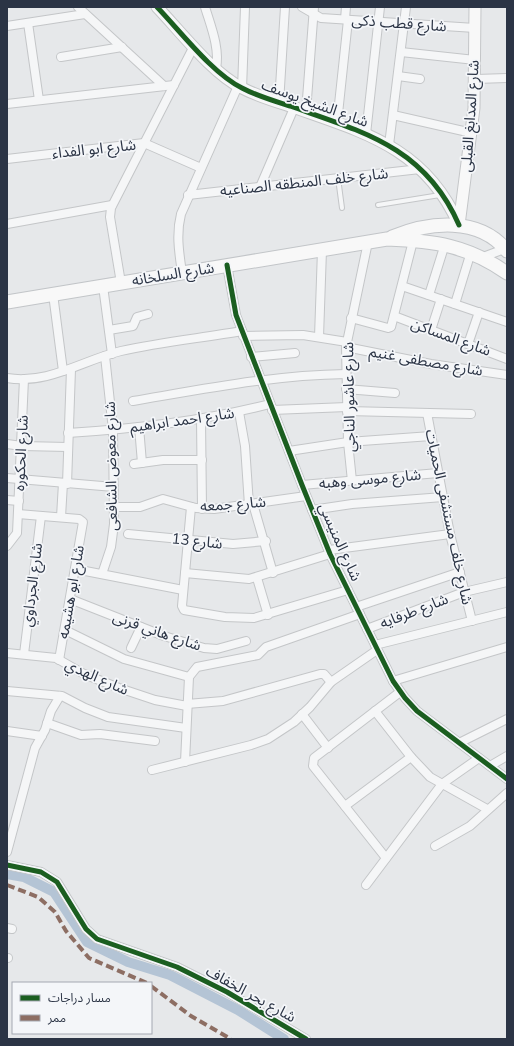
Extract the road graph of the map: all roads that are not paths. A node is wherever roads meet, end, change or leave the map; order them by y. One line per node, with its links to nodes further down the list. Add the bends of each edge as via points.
1 (78, 7): 12 (street)
2 (157, 7): 19 (street, شارع الشيخ يوسف)
3 (205, 7): 24 (street, via 216,46)
4 (245, 7): 31 (street)
5 (285, 7): 33 (street)
6 (302, 7): 11 (street, شارع قطب ذكى)
7 (346, 7): 13 (street)
8 (380, 7): 14 (street)
9 (406, 7): 16 (street)
10 (475, 7): 18 (street, شارع المدابغ القبلى)
11 (314, 10): 13 (street, شارع قطب ذكى, via 319,18); 36 (street)
12 (85, 14): 15 (street); 20 (street)
13 (346, 20): 14 (street, شارع قطب ذكى); 38 (street)
14 (379, 22): 16 (street, شارع قطب ذكى); 39 (street)
15 (28, 23): 17 (street); 32 (street)
16 (404, 24): 18 (street, شارع قطب ذكى); 21 (street)
17 (7, 26)
18 (475, 28): 23 (street, شارع المدابغ القبلى)
19 (194, 46): 24 (street, شارع الشيخ يوسف); 29 (street)
20 (122, 47): 22 (street); 30 (street)
21 (401, 52): 23 (street); 25 (street)
22 (61, 57)
23 (475, 60): 28 (street, شارع المدابغ القبلى)
24 (216, 69): 31 (street, شارع الشيخ يوسف)
25 (398, 76): 27 (street); 37 (street)
26 (507, 78): 28 (street)
27 (420, 79)
28 (476, 79): 40 (street, شارع المدابغ القبلى)
29 (174, 85): 30 (street); 41 (street)
30 (164, 86): 32 (street)
31 (240, 87): 33 (street, شارع الشيخ يوسف); 44 (street)
32 (39, 100): 34 (street)
33 (279, 102): 35 (street, شارع الشيخ يوسف)
34 (7, 104)
35 (294, 108): 36 (street, شارع الشيخ يوسف); 47 (street)
36 (306, 112): 38 (street, شارع الشيخ يوسف)
37 (393, 115): 40 (street); 42 (street)
38 (337, 123): 39 (street, شارع الشيخ يوسف)
39 (366, 134): 42 (street, شارع الشيخ يوسف)
40 (472, 134): 54 (street, شارع المدابغ القبلى)
41 (144, 143): 43 (street, شارع ابو الفداء); 44 (street, شارع ابو الفداء); 50 (street)
42 (390, 145): 45 (street, شارع الشيخ يوسف)
43 (7, 159)
44 (200, 168): 49 (street)
45 (420, 169): 46 (street, شارع خلف المنطقه الصناعيه); 48 (street, شارع الشيخ يوسف)
46 (338, 178): 47 (street, شارع خلف المنطقه الصناعيه); 52 (lane)
47 (260, 187): 49 (street, شارع خلف المنطقه الصناعيه)
48 (443, 194): 51 (lane); 54 (street, شارع الشيخ يوسف)
49 (188, 195): 62 (street, via 177,228)
50 (112, 205): 53 (street); 64 (street, via 109,214)
51 (378, 205)
52 (342, 208)
53 (7, 224)
54 (460, 225): 55 (main road, شارع السلخانه, via 438,225); 58 (main road, شارع السلخانه, via 481,231)
55 (415, 235): 56 (main road, شارع السلخانه); 57 (main road); 66 (street)
56 (368, 242): 59 (main road, شارع السلخانه); 75 (street, شارع عاشور الناجي)
57 (445, 244): 60 (main road); 68 (street)
58 (506, 249): 60 (street)
59 (322, 250): 61 (main road, شارع السلخانه); 80 (street)
60 (477, 255): 63 (main road); 71 (street)
61 (227, 266): 62 (main road, شارع السلخانه); 79 (street, شارع المنيسي, via 232,298)
62 (182, 273): 64 (main road, شارع السلخانه)
63 (507, 273)
64 (120, 283): 65 (main road, شارع السلخانه)
65 (104, 286): 67 (main road, شارع السلخانه); 77 (street, شارع معوض الشافعى)
66 (402, 286): 68 (street); 74 (street)
67 (53, 294): 70 (main road, شارع السلخانه); 87 (street)
68 (429, 295): 69 (street)
69 (441, 299): 71 (street); 78 (street)
70 (7, 302)
71 (456, 304): 72 (street)
72 (479, 312): 76 (street); 82 (street)
73 (148, 314): 77 (street, via 137,317 133,326)
74 (394, 316): 75 (street, via 389,328); 78 (street, شارع المساكن)
75 (351, 318): 81 (street, شارع عاشور الناجي)
76 (507, 322)
77 (110, 330): 84 (street, شارع معوض الشافعى)
78 (431, 330): 82 (street, شارع المساكن)
79 (242, 333): 80 (street, شارع مصطفى غنيم); 84 (street, شارع مصطفى غنيم); 85 (street, شارع المنيسي)
80 (319, 337): 81 (street, شارع مصطفى غنيم)
81 (346, 344): 88 (street, شارع عاشور الناجي); 89 (street, شارع مصطفى غنيم, via 431,364)
82 (468, 344): 86 (street, شارع المساكن)
83 (295, 353): 85 (street)
84 (109, 355): 87 (street, شارع مصطفى غنيم); 103 (street, شارع معوض الشافعى)
85 (251, 357): 92 (street, شارع المنيسي)
86 (507, 357)
87 (67, 370): 91 (street, شارع مصطفى غنيم); 104 (street)
88 (346, 374): 92 (street); 93 (street, شارع عاشور الناجي)
89 (507, 374)
90 (7, 378): 91 (street, شارع مصطفى غنيم)
91 (24, 380): 108 (street, شارع الحكوره)
92 (261, 380): 95 (street); 96 (street, شارع المنيسي)
93 (346, 388): 94 (street); 97 (street, شارع عاشور الناجي)
94 (395, 393)
95 (133, 401)
96 (271, 407): 97 (street, شارع احمد ابراهيم); 98 (street, شارع احمد ابراهيم); 110 (street, شارع المنيسي)
97 (347, 409): 99 (street, شارع احمد ابراهيم); 106 (street, شارع عاشور الناجي)
98 (239, 412): 101 (street, شارع احمد ابراهيم); 123 (street)
99 (427, 413): 100 (street, شارع احمد ابراهيم); 105 (street, شارع خلف مستشفى الحميات)
100 (471, 414)
101 (202, 419): 102 (street, شارع احمد ابراهيم); 111 (street)
102 (139, 427): 103 (street, شارع احمد ابراهيم); 111 (street, via 138,463)
103 (113, 430): 104 (street, شارع احمد ابراهيم); 118 (street, شارع معوض الشافعى)
104 (68, 433): 109 (street)
105 (431, 436): 106 (street); 112 (street, شارع خلف مستشفى الحميات)
106 (348, 442): 110 (street); 115 (street, شارع عاشور الناجي)
107 (7, 444): 108 (street)
108 (22, 446): 109 (street); 114 (street, شارع الحكوره)
109 (68, 447): 116 (street)
110 (288, 452): 117 (street, شارع المنيسي)
111 (202, 460): 126 (street)
112 (438, 473): 115 (street, شارع موسى وهبه); 120 (street, شارع خلف مستشفى الحميات)
113 (7, 478): 114 (street)
114 (20, 480): 116 (street); 122 (street, شارع الحكوره)
115 (352, 481): 117 (street, شارع موسى وهبه)
116 (65, 483): 118 (street); 130 (street)
117 (302, 485): 119 (street, شارع المنيسي)
118 (114, 487): 124 (street, شارع معوض الشافعى)
119 (306, 496): 123 (street, شارع جمعه); 127 (street, شارع المنيسي)
120 (443, 497): 127 (street, via 352,504); 132 (street, شارع خلف مستشفى الحميات)
121 (7, 500): 122 (street)
122 (19, 501): 128 (street, شارع الحكوره)
123 (251, 504): 126 (street, شارع جمعه); 134 (street)
124 (114, 507): 125 (street, شارع جمعه, via 140,507 162,499); 141 (street, شارع معوض الشافعى, via 113,537)
125 (191, 507): 126 (street, شارع جمعه); 133 (street)
126 (202, 509)
127 (312, 510): 136 (street, شارع المنيسي)
128 (18, 514): 129 (street); 135 (street, شارع الحكوره, via 17,535)
129 (41, 516): 130 (street); 160 (street, شارع الجرداوي)
130 (61, 517): 137 (street, شارع ابو هشيمه, via 79,519 84,524)
131 (128, 534): 133 (street, شارع 13)
132 (450, 534): 136 (street, via 376,542); 138 (street, شارع خلف مستشفى الحميات)
133 (188, 540): 134 (street, شارع 13, via 233,544); 139 (street)
134 (266, 541): 140 (street)
135 (7, 546)
136 (330, 552): 140 (street); 145 (street, شارع المنيسي)
137 (76, 569): 141 (street); 147 (street, شارع ابو هشيمه)
138 (460, 572): 146 (street, شارع خلف مستشفى الحميات); 148 (street)
139 (185, 573): 142 (street, via 239,579); 144 (street)
140 (273, 573): 142 (street)
141 (102, 574): 144 (street)
142 (257, 578): 150 (street)
143 (507, 582): 146 (street, شارع طرفايه)
144 (183, 590): 150 (street, via 182,606 185,610 240,619)
145 (348, 590): 148 (street, شارع المنيسي); 150 (street)
146 (464, 592): 151 (street, شارع خلف مستشفى الحميات); 153 (street, شارع طرفايه)
147 (70, 599): 152 (street, شارع هاني قرنى); 154 (street, شارع ابو هشيمه)
148 (358, 611): 153 (street, شارع المنيسي); 162 (street, via 266,647 258,655 197,667)
149 (507, 612): 151 (street)
150 (268, 615)
151 (472, 620): 156 (street)
152 (141, 627): 155 (street, شارع هاني قرنى, via 210,649); 158 (street)
153 (367, 629): 156 (street, شارع المنيسي)
154 (65, 630): 161 (street, شارع ابو هشيمه); 162 (street, via 124,659)
155 (246, 641)
156 (376, 647): 163 (street, شارع المنيسي); 164 (street)
157 (507, 647): 163 (street)
158 (131, 648)
159 (7, 653): 160 (street, شارع الهدي)
160 (24, 654): 161 (street, شارع الهدي)
161 (59, 660): 168 (street, شارع الهدي, via 84,674 119,688 155,700)
162 (189, 677): 168 (street)
163 (393, 680): 166 (street, شارع المنيسي)
164 (331, 682): 168 (street, شارع الهدي, via 325,675 320,674 222,701); 170 (street)
165 (7, 691): 167 (street)
166 (400, 692): 169 (street); 177 (street, شارع المنيسي, via 417,711)
167 (60, 696): 172 (street); 173 (street, via 108,716)
168 (187, 705): 173 (street)
169 (375, 711): 178 (street); 180 (street)
170 (302, 714): 178 (street); 182 (street, via 268,739)
171 (507, 719): 177 (street)
172 (47, 723): 175 (street); 176 (street, via 81,735 100,734)
173 (186, 728): 182 (street)
174 (7, 731): 175 (street)
175 (42, 736): 191 (street, via 35,748)
176 (155, 741)
177 (459, 743): 181 (street, شارع المنيسي)
178 (328, 748): 188 (street, via 314,758 313,766)
179 (507, 756): 183 (street)
180 (411, 758): 186 (street, via 430,777); 188 (street)
181 (479, 758): 183 (street, شارع المنيسي); 186 (street)
182 (185, 762): 184 (street)
183 (490, 766): 185 (street, شارع المنيسي)
184 (152, 770)
185 (507, 779)
186 (442, 784): 189 (street); 192 (street)
187 (507, 793): 189 (street)
188 (345, 806): 192 (street)
189 (487, 809): 190 (street, via 470,826)
190 (435, 846)
191 (7, 852)
192 (386, 858): 194 (street)
193 (7, 865): 195 (street, شارع بحر الخفاف, via 41,872 52,878 62,887 86,929 97,939 177,967 227,992)
194 (366, 885)
195 (306, 1039)

